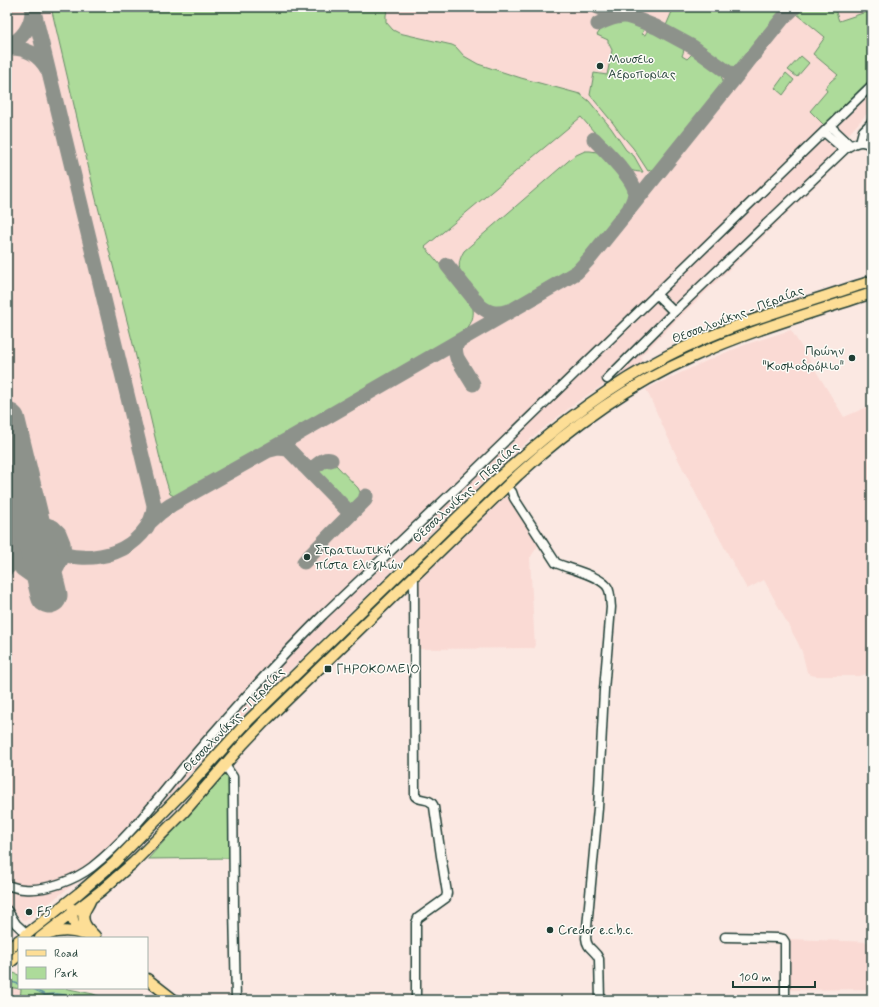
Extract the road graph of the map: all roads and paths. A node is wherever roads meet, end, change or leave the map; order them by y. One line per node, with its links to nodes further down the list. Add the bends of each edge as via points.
1 (872, 85): 3 (street)
2 (872, 122): 4 (street, via 863,131)
3 (827, 129): 5 (street, via 848,143); 9 (street)
4 (860, 142): 5 (street); 6 (street)
5 (848, 147): 10 (street)
6 (872, 147)
7 (872, 281): 16 (main road, Θεσσαλονίκης - Περαίας, via 754,320 683,348 628,378 568,418 493,483 249,720 141,837)
8 (872, 293): 13 (main road, Θεσσαλονίκης - Περαίας, via 734,339 691,357 632,389 577,426 540,456)
9 (656, 294): 10 (street); 15 (street, via 323,616 253,689 142,819 104,856 82,874 62,883 31,889)
10 (674, 312): 11 (street)
11 (607, 379)
12 (512, 492): 34 (street, via 556,563 602,581 610,596 598,808 586,938 589,948 599,959)
13 (414, 577): 14 (main road, Θεσσαλονίκης - Περαίας, via 264,722); 33 (street, via 415,796 429,800 434,807 447,893 446,898 418,918 416,923)
14 (225, 765): 17 (main road, Θεσσαλονίκης - Περαίας, via 184,812 133,863); 32 (street, via 233,777)
15 (7, 885)
16 (79, 892): 21 (main road); 22 (main road, Θεσσαλονίκης - Περαίας)
17 (91, 899): 21 (main road, Θεσσαλονίκης - Περαίας); 24 (main road, via 84,913 84,920)
18 (7, 903): 19 (street)
19 (7, 906)
20 (7, 910): 22 (street)
21 (72, 914): 23 (main road, Θεσσαλονίκης - Περαίας); 24 (main road, via 75,926)
22 (23, 937)
23 (41, 937): 24 (main road, via 57,931 75,932)
24 (91, 937)
25 (725, 937): 35 (street, via 783,939)
26 (18, 941): 27 (main road, Θεσσαλονίκης - Περαίας)
27 (7, 951)
28 (18, 956): 29 (main road)
29 (7, 965)
30 (148, 980): 31 (main road)
31 (174, 1000)
32 (236, 1000)
33 (416, 1000)
34 (600, 1000)
35 (785, 1000)

